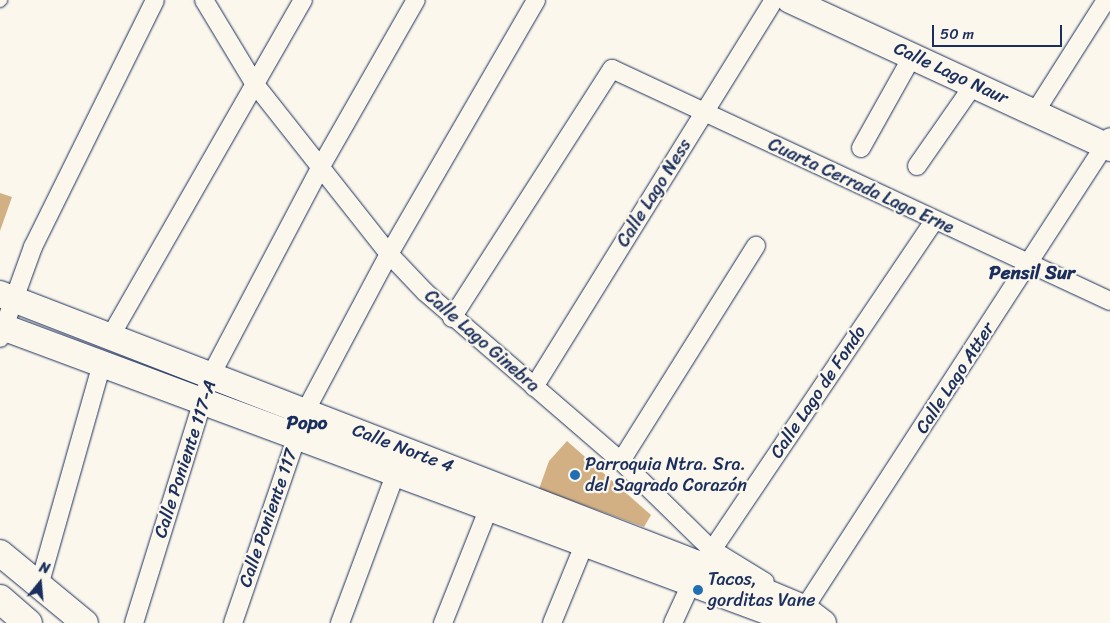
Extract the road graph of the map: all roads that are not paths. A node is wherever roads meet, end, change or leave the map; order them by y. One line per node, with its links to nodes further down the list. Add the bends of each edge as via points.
1 (155, 0): 22 (street)
2 (204, 0): 10 (street, Calle Lago Ginebra)
3 (303, 0): 10 (street)
4 (416, 0): 17 (street, Calle Poniente 117-A)
5 (536, 0): 20 (street, Calle Poniente 117)
6 (774, 0): 13 (street, Calle Lago Ness)
7 (790, 0): 9 (street, Calle Lago Naur)
8 (1106, 0): 12 (street)
9 (913, 55): 11 (street, Calle Lago Naur); 15 (street)
10 (254, 83): 17 (street, Calle Lago Ginebra); 26 (street)
11 (975, 84): 12 (street, Calle Lago Naur); 16 (street)
12 (1035, 112): 14 (street, Calle Lago Naur)
13 (704, 114): 18 (street, Cuarta Cerrada Lago Erne); 24 (street, Cuarta Cerrada Lago Erne, via 612,70); 29 (street, Calle Lago Ness)
14 (1108, 144): 21 (street, Calle Lago Atter)
15 (861, 148)
16 (917, 166)
17 (320, 168): 20 (street, Calle Lago Ginebra); 28 (street, Calle Poniente 117-A)
18 (935, 220): 21 (street, Cuarta Cerrada Lago Erne); 38 (street, Calle Lago de Fondo)
19 (756, 246): 33 (street)
20 (388, 254): 24 (street, Calle Lago Ginebra); 31 (street, Calle Poniente 117)
21 (1031, 263): 23 (street, Cuarta Cerrada Lago Erne); 41 (street, Calle Lago Atter)
22 (6, 297): 25 (street); 26 (street, Calle Norte 4)
23 (1110, 301)
24 (452, 318): 29 (street, Calle Lago Ginebra)
25 (1, 331): 27 (street, Calle Norte 4)
26 (110, 337): 28 (street, Calle Norte 4)
27 (102, 364): 30 (street, Calle Norte 4); 39 (street)
28 (211, 375): 30 (street, Calle Poniente 117-A); 31 (street, Calle Norte 4)
29 (534, 387): 33 (street, Calle Lago Ginebra)
30 (200, 401): 32 (street, Calle Norte 4); 44 (street, Calle Poniente 117-A)
31 (306, 410): 32 (street, Calle Poniente 117); 38 (street, Calle Norte 4)
32 (296, 436): 34 (street, Calle Norte 4); 45 (street, Calle Poniente 117)
33 (621, 461): 38 (street, Calle Lago Ginebra)
34 (395, 475): 35 (street, Calle Norte 4); 46 (street)
35 (488, 510): 36 (street, Calle Norte 4); 47 (street)
36 (584, 545): 38 (street, Calle Norte 4); 48 (street)
37 (0, 554): 39 (street)
38 (701, 567): 41 (street, Calle Norte 4); 49 (street, Calle Lago de Fondo)
39 (39, 586): 43 (street)
40 (0, 599): 42 (highway)
41 (808, 620)
42 (28, 623)
43 (85, 623)
44 (134, 623)
45 (233, 623)
46 (340, 623)
47 (443, 623)
48 (552, 623)
49 (673, 623)

